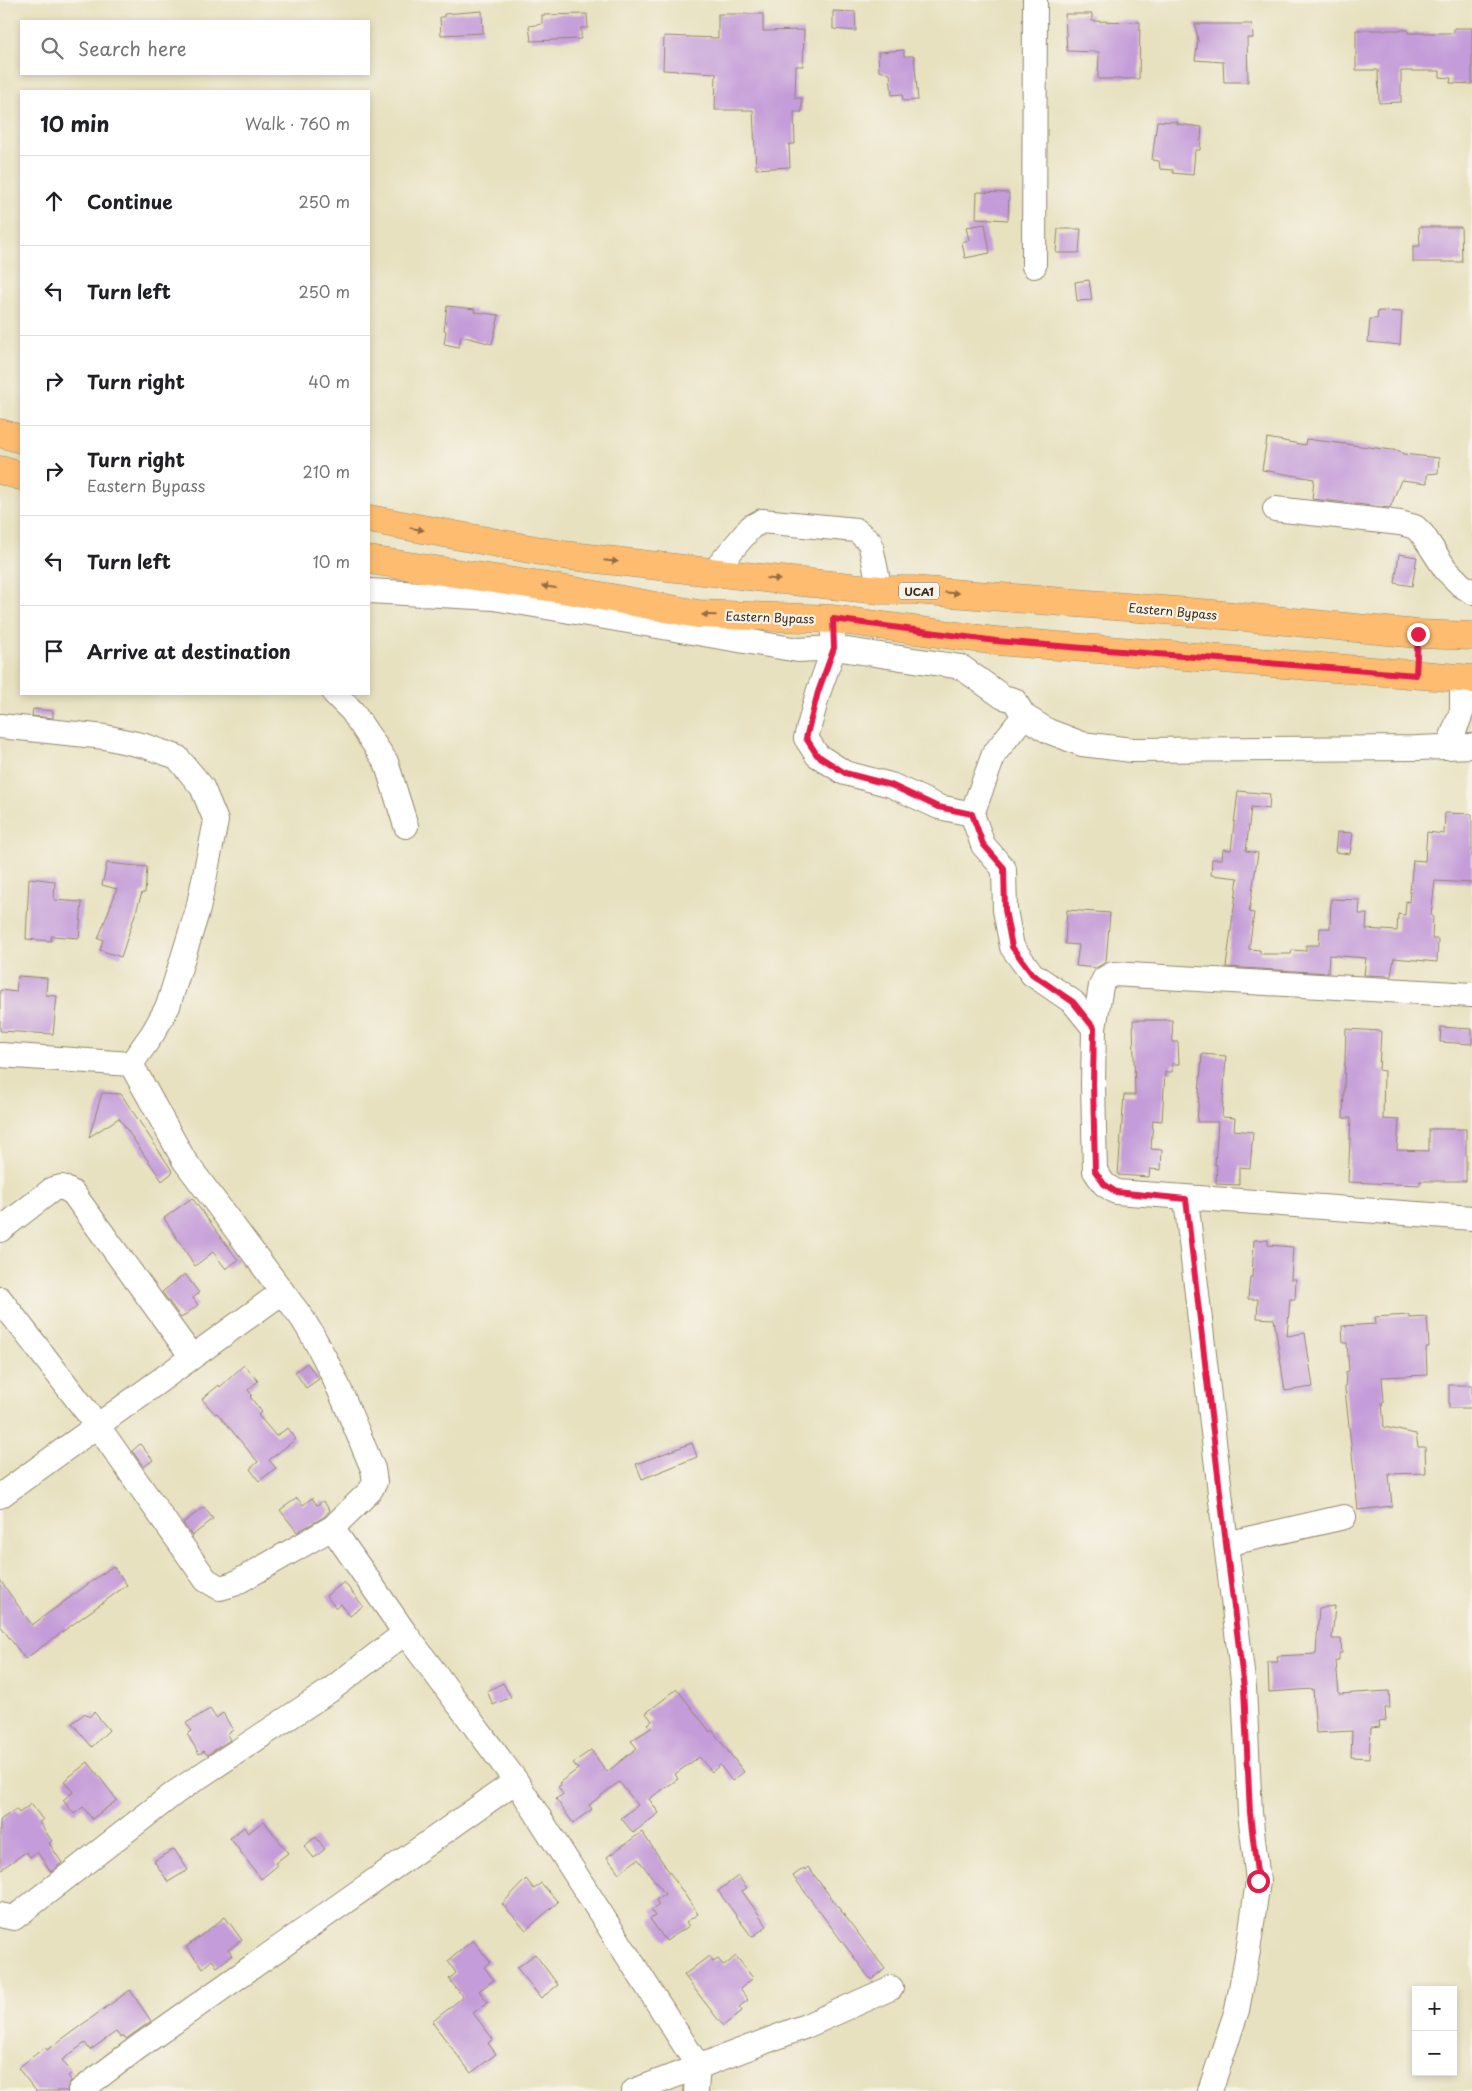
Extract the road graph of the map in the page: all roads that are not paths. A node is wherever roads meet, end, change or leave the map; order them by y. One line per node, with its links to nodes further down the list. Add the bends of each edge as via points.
1 (1035, 0): 2 (street)
2 (1034, 266)
3 (0, 433): 4 (main road)
4 (20, 439)
5 (0, 470): 6 (main road)
6 (20, 476)
7 (1275, 509): 13 (street, via 1416,527 1446,570)
8 (370, 519): 10 (main road, Eastern Bypass / UCA1, one-way to 10, via 562,556)
9 (370, 560): 14 (main road, Eastern Bypass, one-way to 9, via 698,614 574,591)
10 (714, 571): 11 (main road, Eastern Bypass / UCA1, one-way to 11); 11 (street, via 751,527 762,521 856,530 870,542)
11 (880, 590): 15 (main road, Eastern Bypass / UCA1, one-way to 15, via 1213,614)
12 (370, 591): 17 (street, via 494,598 798,650)
13 (1472, 592)
14 (833, 619): 17 (street); 18 (main road, Eastern Bypass, via 996,641)
15 (1418, 634): 16 (main road, Eastern Bypass / UCA1); 18 (main road)
16 (1472, 636)
17 (834, 648): 21 (street, via 962,667 1003,697 1014,700); 25 (street, via 806,738 817,755 845,773 891,785 938,807)
18 (1416, 675): 19 (main road, Eastern Bypass)
19 (1467, 679): 24 (street, via 1462,711)
20 (336, 695): 26 (street, via 352,711 386,762)
21 (1024, 716): 24 (street, via 1048,731 1082,744 1132,750); 25 (street, via 994,754)
22 (0, 726): 30 (street, via 105,737 177,757 202,788 216,821 198,909 168,1006)
23 (1472, 746): 24 (street)
24 (1448, 747)
25 (972, 814): 28 (street, via 983,844 1004,868 1005,910 1012,947 1032,974 1073,1002)
26 (406, 826)
27 (1472, 996): 28 (street, via 1114,974 1104,979 1101,986)
28 (1094, 1028): 31 (street, via 1095,1171 1104,1184 1116,1192)
29 (0, 1055): 30 (street)
30 (131, 1064): 34 (street, via 184,1160)
31 (1186, 1199): 32 (street); 41 (street)
32 (1472, 1218)
33 (0, 1230): 36 (street, via 53,1190 62,1187 73,1193)
34 (282, 1293): 36 (street); 40 (street, via 315,1338 373,1469 375,1482 370,1492)
35 (0, 1299): 37 (street)
36 (192, 1357): 37 (street)
37 (97, 1425): 38 (street); 40 (street, via 206,1580 220,1588 234,1584)
38 (0, 1496)
39 (1344, 1517): 41 (street)
40 (332, 1528): 42 (street)
41 (1226, 1544): 50 (street, via 1244,1688 1250,1813 1258,1881 1236,2010)
42 (405, 1633): 43 (street); 44 (street, via 329,1691 176,1792 14,1918)
43 (516, 1781): 46 (street); 47 (street)
44 (0, 1915)
45 (891, 1988): 46 (street, via 806,2026)
46 (698, 2066): 48 (street); 49 (street)
47 (80, 2091)
48 (634, 2091)
49 (696, 2091)
50 (1210, 2091)

